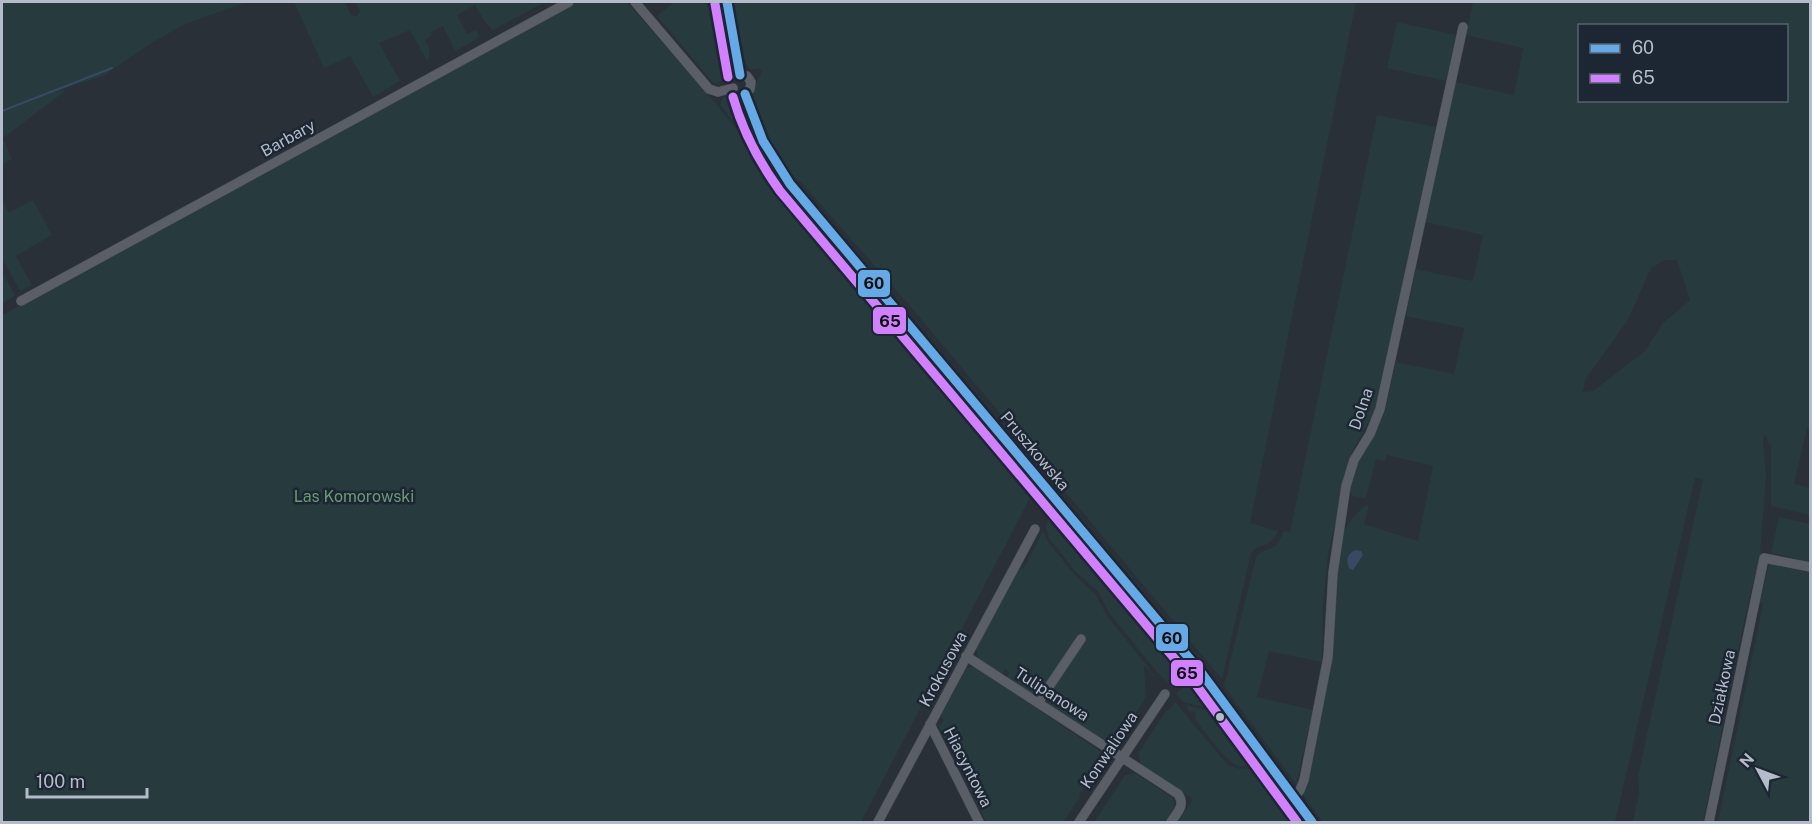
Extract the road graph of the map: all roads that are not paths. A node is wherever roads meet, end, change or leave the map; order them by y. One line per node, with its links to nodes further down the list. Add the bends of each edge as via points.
1 (569, 2): 8 (street, Barbary)
2 (635, 2): 6 (street, via 709,89 718,92)
3 (728, 2): 5 (street)
4 (1463, 27): 17 (street, Dolna, via 1380,409 1354,460 1346,486 1333,573 1329,657 1304,780)
5 (740, 75): 6 (street); 7 (street, via 751,82)
6 (733, 88): 7 (street)
7 (745, 94): 17 (street, Pruszkowska, via 763,142 790,184 1200,671)
8 (21, 301)
9 (1035, 529): 12 (street, Krokusowa)
10 (1810, 567): 23 (street, Działkowa, via 1764,558)
11 (1081, 639): 14 (street)
12 (966, 656): 14 (street, Tulipanowa); 15 (street, Krokusowa)
13 (1165, 694): 16 (street, Konwaliowa)
14 (1038, 703): 16 (street, Tulipanowa)
15 (930, 724): 18 (street, Krokusowa); 19 (street, Hiacyntowa)
16 (1122, 757): 20 (street, Konwaliowa); 21 (street, Tulipanowa, via 1180,796 1182,805)
17 (1294, 798): 22 (street, Pruszkowska)
18 (878, 822)
19 (979, 822)
20 (1079, 822)
21 (1171, 822)
22 (1312, 822)
23 (1709, 822)

